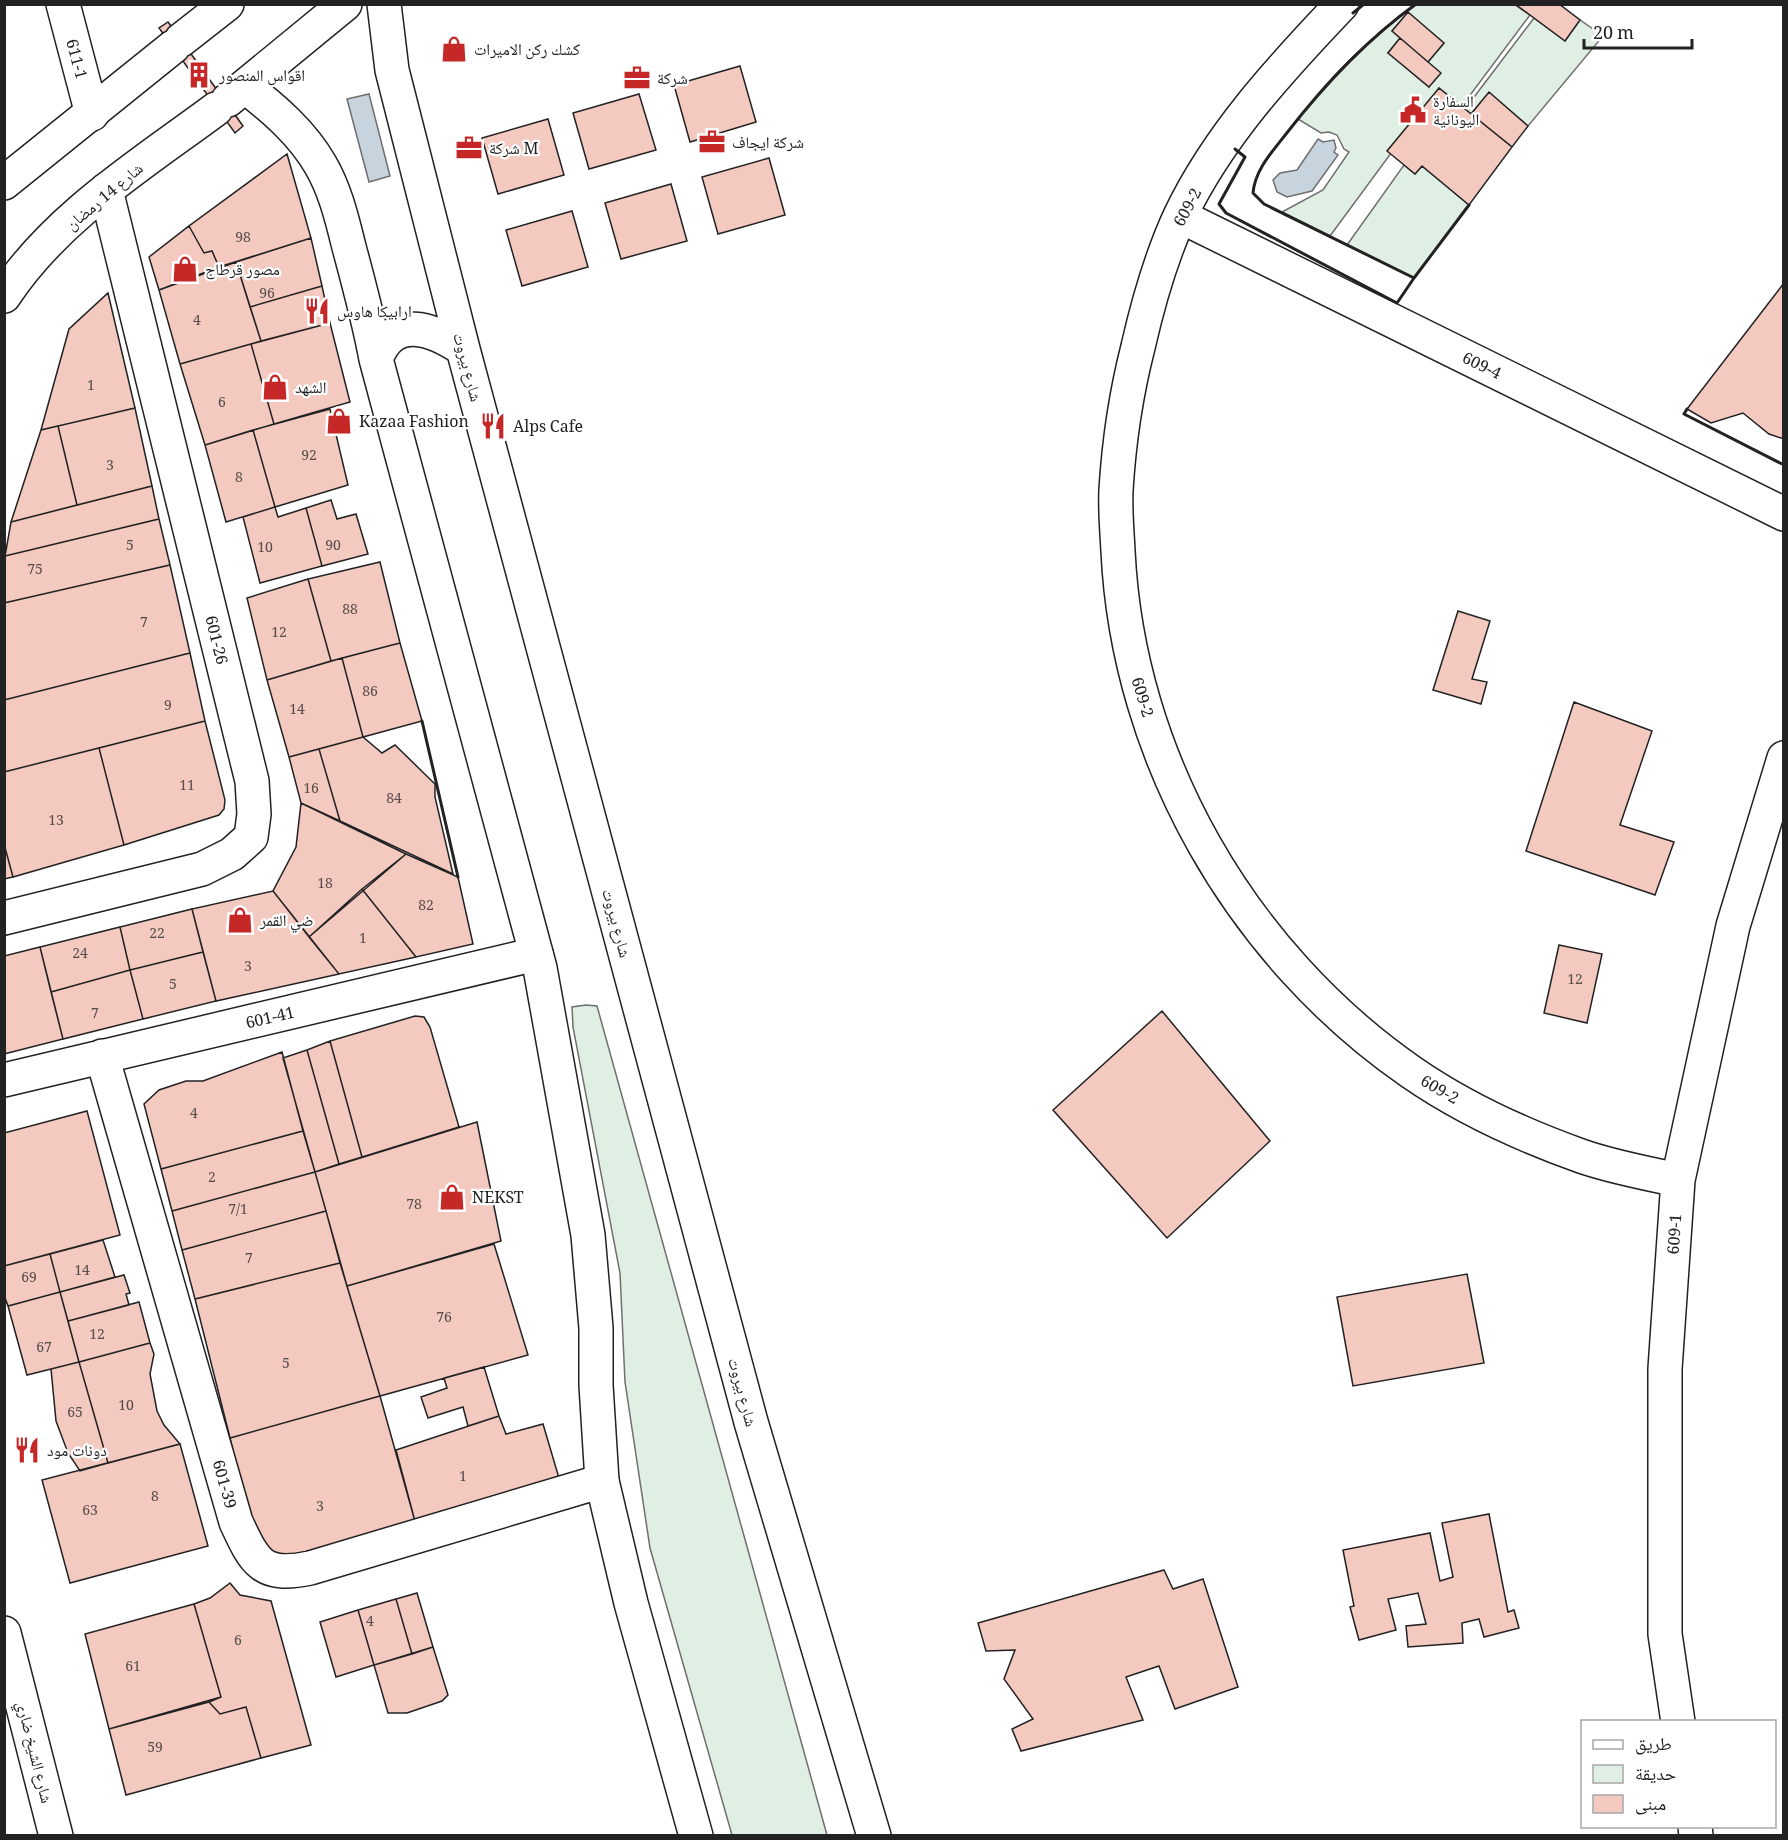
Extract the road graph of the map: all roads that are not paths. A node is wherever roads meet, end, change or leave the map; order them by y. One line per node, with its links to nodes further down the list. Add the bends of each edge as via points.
1 (63, 4): 7 (street, 611-1)
2 (227, 4): 7 (street)
3 (345, 4): 6 (street, شارع 14 رمضان)
4 (384, 4): 12 (street, شارع بيروت, via 392,70)
5 (1342, 4): 10 (street, 609-2, via 1231,131)
6 (229, 100): 9 (street, شارع 14 رمضان); 13 (street, via 287,122 321,164 338,204)
7 (92, 114): 8 (street)
8 (4, 183)
9 (106, 190): 11 (street, شارع 14 رمضان, via 21,271); 16 (street, 601-26, via 252,781 251,837 232,854 202,868)
10 (1180, 216): 14 (street, 609-4); 20 (street, 609-2, via 1148,303 1128,386 1116,493 1120,589 1138,684 1169,776 1203,843 1269,942 1335,1012 1411,1072 1504,1125 1584,1157)
11 (4, 296)
12 (463, 350): 13 (street, via 439,334 417,328 395,335); 26 (street, شارع بيروت, via 751,1422)
13 (376, 359): 17 (street)
14 (1784, 514)
15 (1784, 758): 20 (street, 609-1, via 1732,926)
16 (4, 918)
17 (536, 954): 18 (street, 601-41); 21 (street, via 588,1235)
18 (102, 1056): 19 (street, 601-41); 21 (street, 601-39, via 236,1522 250,1551 265,1568 287,1573 310,1568)
19 (4, 1080)
20 (1678, 1180): 23 (street, 609-1, via 1665,1368 1665,1635)
21 (602, 1481): 25 (street, via 631,1603)
22 (4, 1633): 24 (street, شارع الشيخ ضاري)
23 (1678, 1720)
24 (56, 1836)
25 (696, 1836)
26 (874, 1836)

